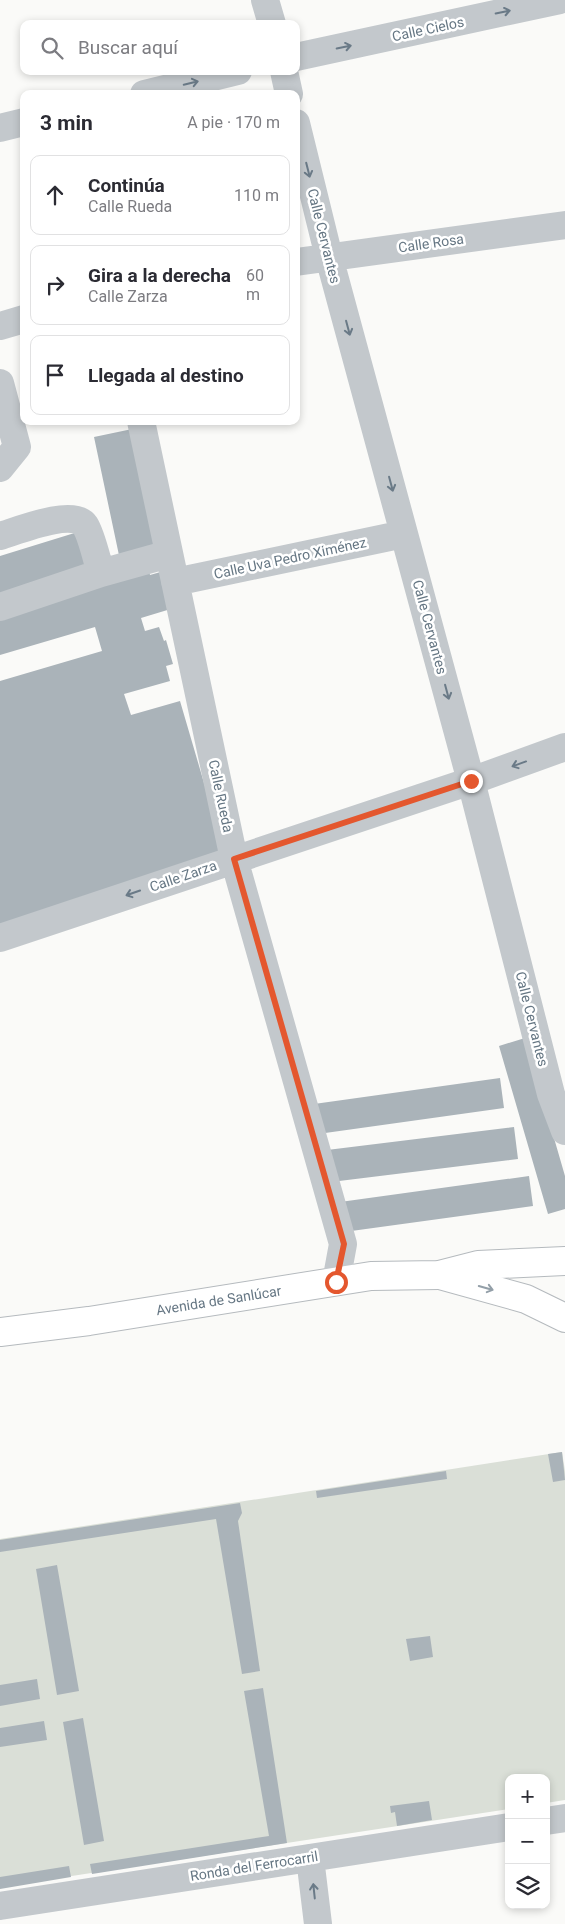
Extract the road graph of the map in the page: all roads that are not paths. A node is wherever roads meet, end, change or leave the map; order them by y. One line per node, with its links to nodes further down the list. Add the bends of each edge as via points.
1 (265, 0): 3 (street)
2 (560, 0): 4 (street, Calle Cielos, one-way to 2)
3 (271, 20)
4 (300, 56)
5 (222, 75): 7 (street, one-way to 5)
6 (285, 75): 8 (street)
7 (160, 90)
8 (288, 90)
9 (20, 123): 10 (street)
10 (0, 128)
11 (300, 139): 13 (street, Calle Cervantes, one-way to 13)
12 (565, 225): 13 (street, Calle Rosa)
13 (329, 257): 14 (street, Calle Rosa); 20 (street, Calle Cervantes, one-way to 20)
14 (300, 261)
15 (20, 319): 16 (street)
16 (0, 326)
17 (0, 383): 19 (street, via 17,447)
18 (142, 425): 22 (street, Calle Rueda)
19 (0, 468)
20 (404, 534): 24 (street, Calle Uva Pedro Ximénez); 27 (street, Calle Cervantes, one-way to 27)
21 (0, 536): 23 (street, via 61,518 74,518 85,525)
22 (169, 554): 23 (street); 24 (street, Calle Rueda)
23 (101, 574): 25 (street)
24 (175, 582): 28 (street, Calle Rueda)
25 (0, 607)
26 (565, 747): 27 (street, Calle Zarza, one-way to 27)
27 (471, 781): 28 (street, Calle Zarza); 30 (street, Calle Cervantes, via 552,1094)
28 (234, 859): 29 (street, Calle Zarza, one-way to 29); 33 (street, Calle Rueda, via 344,1244)
29 (0, 938)
30 (565, 1131)
31 (565, 1261): 32 (main road, via 478,1265)
32 (439, 1275): 33 (main road, Avenida de Sanlúcar, via 372,1276); 34 (main road, one-way to 34, via 526,1299)
33 (336, 1282): 35 (main road, Avenida de Sanlúcar)
34 (565, 1318)
35 (0, 1332)
36 (565, 1818): 37 (street)
37 (550, 1820)
38 (505, 1827): 39 (street, Ronda del Ferrocarril)
39 (310, 1858): 40 (street, Ronda del Ferrocarril); 41 (street, one-way to 39)
40 (0, 1906)
41 (318, 1924)

